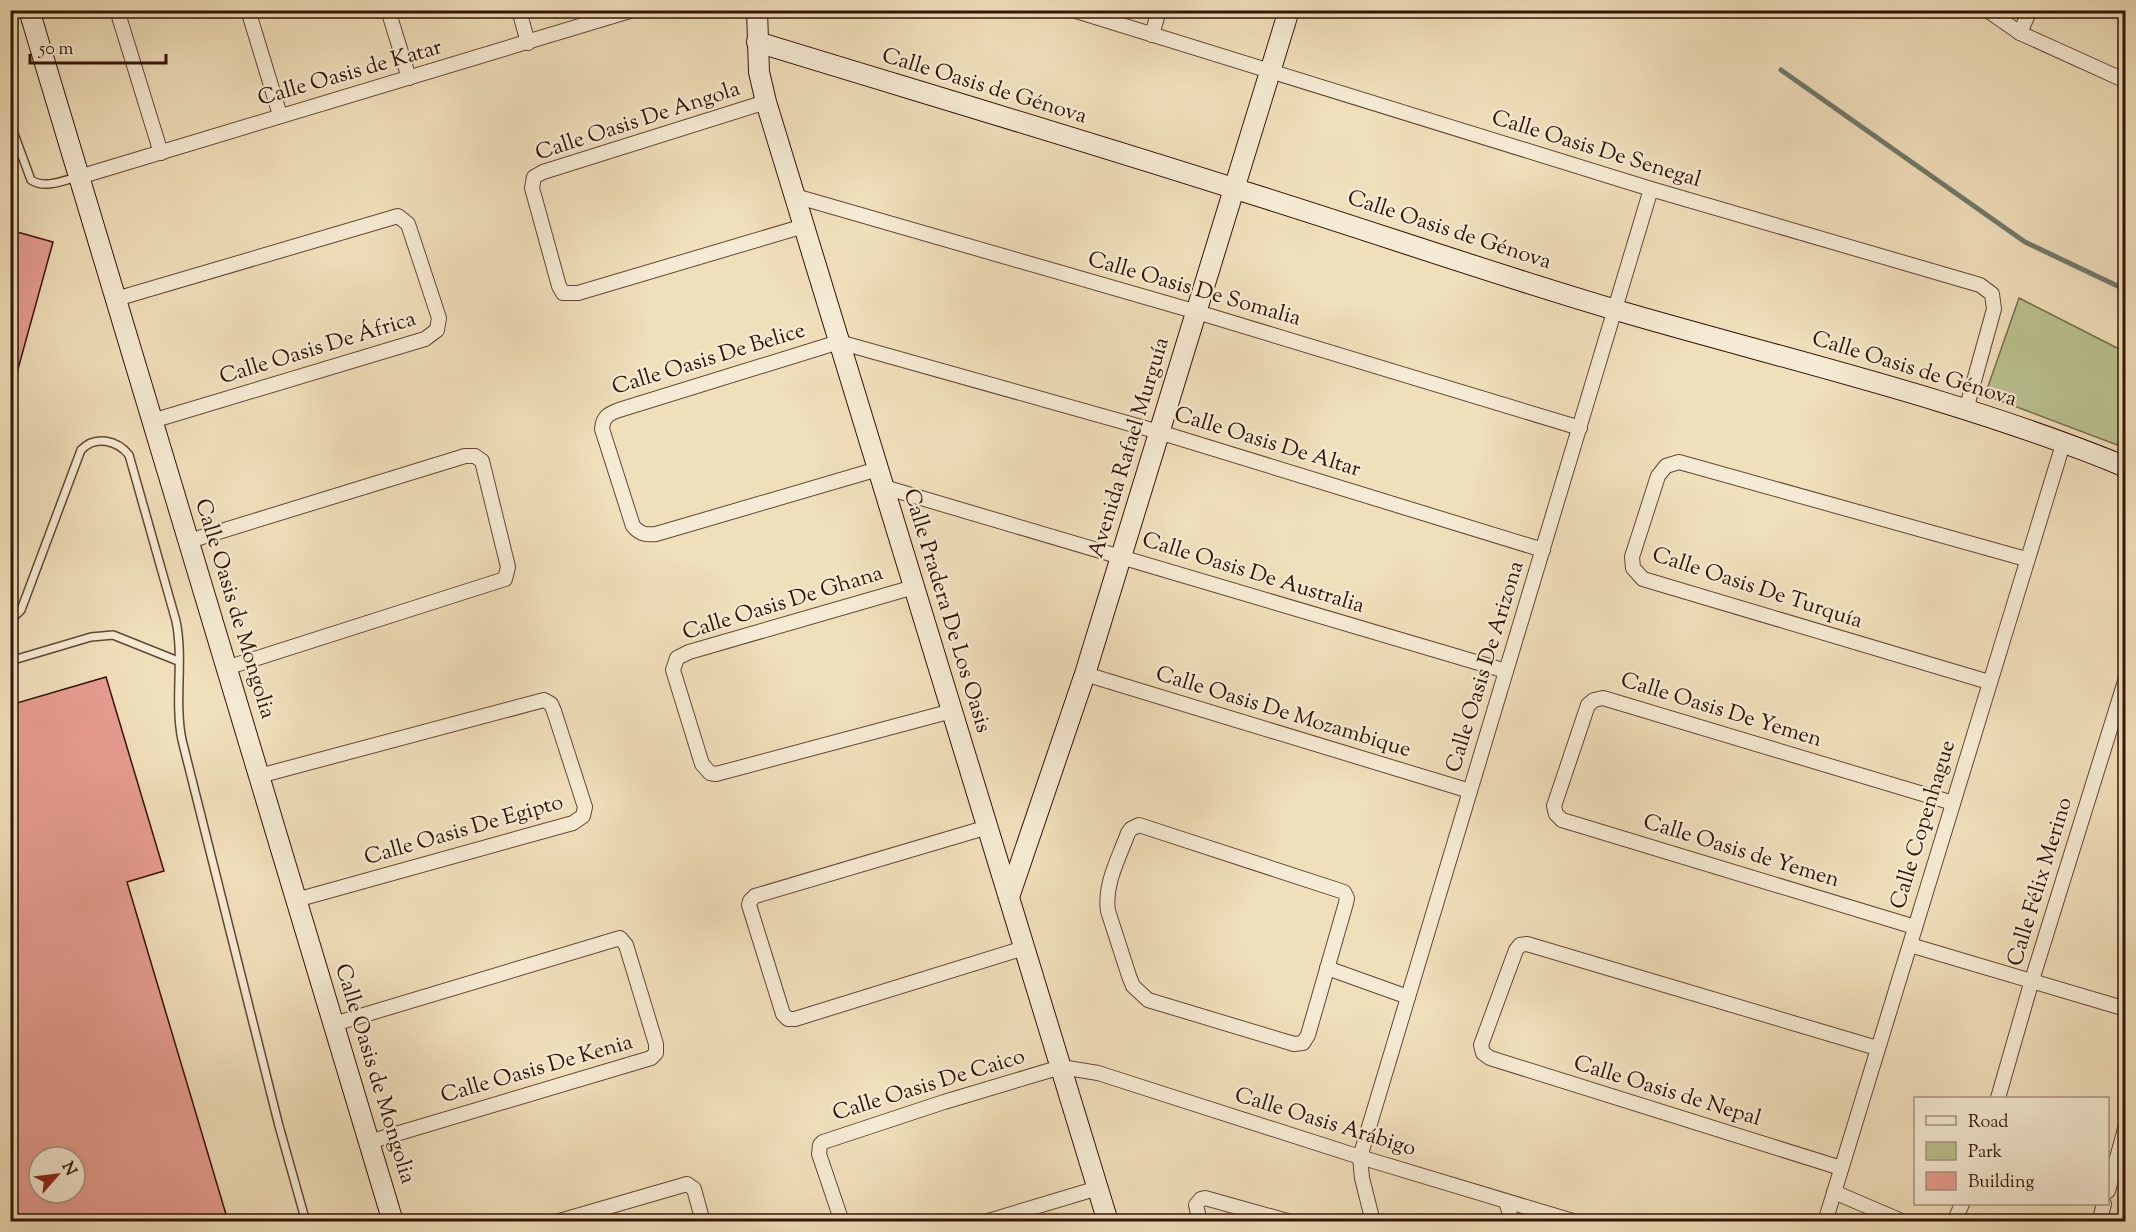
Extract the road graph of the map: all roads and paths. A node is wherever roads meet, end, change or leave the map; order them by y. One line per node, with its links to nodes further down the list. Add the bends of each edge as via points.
1 (29, 10): 24 (street, Calle Oasis de Mongolia)
2 (117, 10): 23 (street)
3 (248, 10): 21 (street)
4 (388, 10): 18 (street)
5 (519, 10): 16 (street)
6 (633, 10): 16 (street, Calle Oasis de Katar)
7 (757, 10): 15 (street, Calle Pradera De Los Oasis)
8 (1072, 10): 14 (street, Calle Oasis De Senegal)
9 (1159, 10): 14 (street)
10 (1289, 10): 17 (street, Avenida Rafael Murguía)
11 (1987, 10): 13 (street)
12 (2030, 10): 13 (street)
13 (2020, 33): 19 (street)
14 (1152, 35): 17 (street, Calle Oasis De Senegal)
15 (757, 42): 20 (street, Calle Pradera De Los Oasis); 25 (street, Calle Oasis de Génova)
16 (528, 43): 18 (street, Calle Oasis de Katar)
17 (1269, 72): 25 (street, Avenida Rafael Murguía); 26 (street, Calle Oasis De Senegal)
18 (409, 78): 21 (street, Calle Oasis de Katar)
19 (2126, 81)
20 (766, 102): 27 (street, Calle Pradera De Los Oasis); 28 (street, Calle Oasis De Angola, via 534,177 532,188 560,291 579,293)
21 (280, 116): 23 (street, Calle Oasis de Katar)
22 (10, 123): 24 (lane, via 27,173 34,182 56,183)
23 (161, 153): 24 (street, Calle Oasis de Katar)
24 (79, 177): 29 (street, Calle Oasis de Mongolia)
25 (1236, 189): 30 (street, Calle Oasis de Génova); 31 (street, Avenida Rafael Murguía)
26 (1651, 189): 30 (street, Calle Oasis De Arizona); 33 (street, Calle Oasis De Senegal, via 1980,285 1992,294 1994,309)
27 (795, 196): 28 (street, Calle Pradera De Los Oasis); 31 (street, Calle Oasis De Somalia)
28 (804, 226): 32 (street, Calle Pradera De Los Oasis)
29 (116, 299): 34 (street, Calle Oasis de Mongolia); 34 (street, Calle Oasis De África, via 398,216 408,224 439,318 437,330 426,339)
30 (1615, 310): 33 (street, Calle Oasis de Génova); 35 (street, Calle Oasis De Arizona)
31 (1197, 312): 35 (street, Calle Oasis De Somalia); 36 (street, Avenida Rafael Murguía)
32 (839, 342): 36 (street, Calle Oasis De Altar); 39 (street, Calle Pradera De Los Oasis); 39 (street, Calle Oasis De Belice, via 612,412 602,422 605,440 633,526 645,535)
33 (1966, 410): 37 (street, Calle Oasis de Génova)
34 (152, 422): 40 (street, Calle Oasis de Mongolia)
35 (1580, 428): 41 (street, Calle Oasis De Arizona)
36 (1159, 432): 41 (street, Calle Oasis De Altar); 42 (street, Avenida Rafael Murguía)
37 (2064, 441): 38 (street, Calle Oasis de Génova); 43 (street, Calle Copenhague)
38 (2126, 467)
39 (881, 478): 42 (street, Calle Oasis De Australia); 44 (street, Calle Pradera De Los Oasis)
40 (189, 541): 48 (street, Calle Oasis de Mongolia); 48 (street, via 465,456 476,456 482,461 508,567 505,579)
41 (1543, 550): 49 (street, Calle Oasis De Arizona)
42 (1122, 557): 49 (street, Calle Oasis De Australia); 50 (street, Avenida Rafael Murguía)
43 (2026, 559): 52 (street, Calle Copenhague); 52 (street, Calle Oasis De Turquía, via 1679,462 1666,466 1658,476 1632,557 1633,568 1643,579)
44 (914, 587): 53 (street, Calle Pradera De Los Oasis); 53 (street, Calle Oasis De Ghana, via 689,652 676,658 673,670 702,764 716,774)
45 (10, 621): 47 (lane, via 21,610 81,450 92,442 106,441 120,445 129,455 176,621)
46 (10, 660): 47 (lane, via 90,637 113,635)
47 (178, 661): 82 (lane, via 182,740)
48 (226, 668): 54 (street, Calle Oasis de Mongolia)
49 (1506, 671): 55 (street, Calle Oasis De Arizona)
50 (1085, 674): 55 (street, Calle Oasis De Mozambique); 59 (street, Avenida Rafael Murguía)
51 (2126, 678): 65 (street, Calle Félix Merino)
52 (1989, 682): 56 (street, Calle Copenhague)
53 (952, 711): 58 (street, Calle Pradera De Los Oasis)
54 (259, 776): 60 (street, Calle Oasis de Mongolia); 60 (street, Calle Oasis De Egipto, via 544,700 552,704 585,807 583,816 573,823)
55 (1470, 791): 66 (street, Calle Oasis De Arizona)
56 (1953, 802): 57 (street, Calle Oasis De Yemen, via 1603,698 1588,705 1554,806); 61 (street, Calle Copenhague)
57 (1556, 814): 61 (street, Calle Oasis de Yemen, via 1562,820)
58 (988, 827): 59 (street, Calle Pradera De Los Oasis); 63 (street, via 755,896 750,909 783,1014 788,1019)
59 (1009, 897): 63 (street, Calle Pradera De Los Oasis)
60 (296, 900): 68 (street, Calle Oasis de Mongolia)
61 (1916, 927): 62 (street, Calle Copenhague)
62 (1910, 945): 65 (street); 69 (street, Calle Copenhague)
63 (1024, 948): 70 (street, Calle Pradera De Los Oasis)
64 (1328, 968): 64 (street, via 1346,903 1344,892 1139,825 1131,828 1106,898 1133,986 1148,1000 1300,1044 1308,1035); 66 (street)
65 (2032, 980): 67 (street); 71 (street, Calle Félix Merino)
66 (1408, 997): 74 (street, Calle Oasis De Arizona)
67 (2126, 1009)
68 (334, 1024): 73 (street, Calle Oasis de Mongolia); 73 (street, Calle Oasis De Kenia, via 620,938 626,945 653,1033 657,1048 651,1059)
69 (1877, 1048): 75 (street, Calle Copenhague); 75 (street, Calle Oasis de Nepal, via 1527,944 1516,950 1481,1045 1483,1053 1501,1062)
70 (1061, 1067): 74 (street, Calle Oasis Arábigo, via 1098,1073); 77 (street, Calle Pradera De Los Oasis); 86 (street, Calle Oasis De Caico, via 823,1142 819,1154)
71 (1998, 1097)
72 (2126, 1125): 76 (street)
73 (369, 1142): 83 (street, Calle Oasis de Mongolia)
74 (1360, 1157): 79 (street, Calle Oasis Arábigo); 91 (street)
75 (1841, 1167): 78 (street, Calle Copenhague)
76 (2109, 1187)
77 (1098, 1188): 87 (street); 88 (street, Calle Pradera De Los Oasis)
78 (1834, 1192): 94 (street, Calle Copenhague); 95 (street)
79 (1506, 1201): 92 (street); 93 (street, Calle Oasis Arábigo)
80 (1961, 1205): 96 (street)
81 (2103, 1205): 97 (street)
82 (306, 1221)
83 (393, 1221)
84 (556, 1221): 85 (street, via 687,1184 694,1189)
85 (703, 1221)
86 (842, 1221)
87 (985, 1221)
88 (1108, 1221)
89 (1200, 1221): 90 (street, via 1196,1205 1205,1198)
90 (1291, 1221)
91 (1373, 1221)
92 (1512, 1221)
93 (1576, 1221)
94 (1825, 1221)
95 (1904, 1221)
96 (1954, 1221)
97 (2099, 1221)

